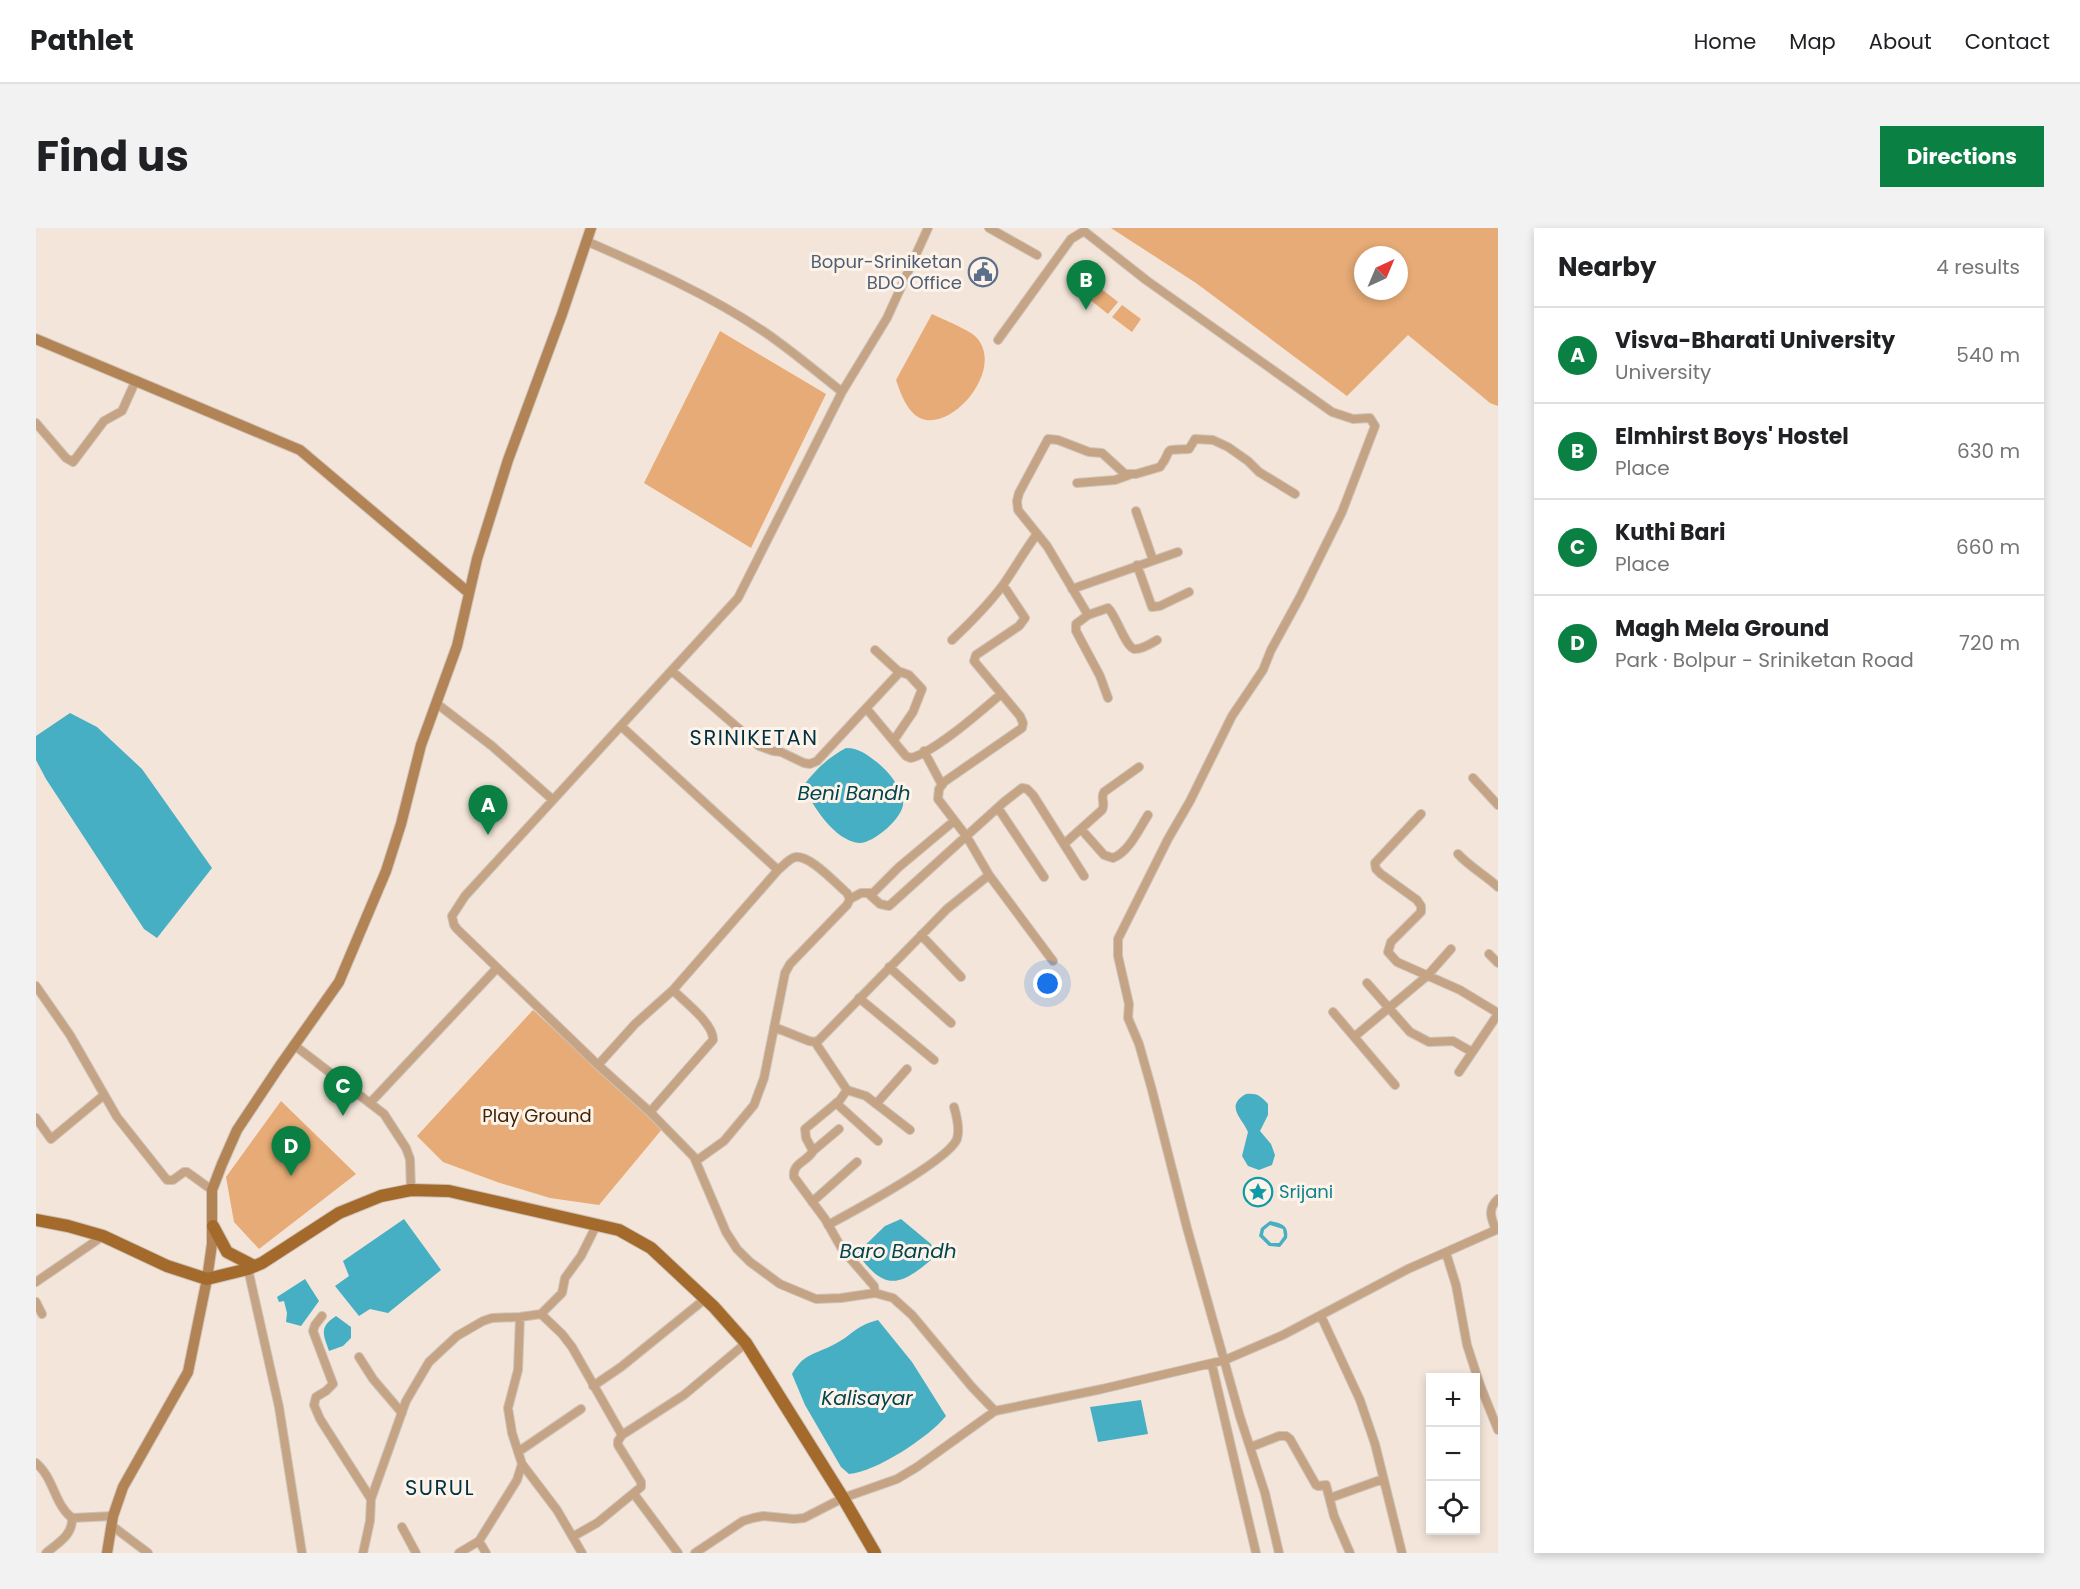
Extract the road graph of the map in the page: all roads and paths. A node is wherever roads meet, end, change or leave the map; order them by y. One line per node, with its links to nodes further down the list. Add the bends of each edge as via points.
1 (591, 228): 4 (main road)
2 (928, 228): 9 (street, via 887,318)
3 (989, 228): 5 (street)
4 (586, 241): 9 (street, via 673,280 731,312); 22 (main road, via 508,460)
5 (1037, 255)
6 (36, 339): 8 (main road)
7 (998, 339): 121 (street, via 1071,239 1084,231 1146,280 1332,412 1353,419 1370,418 1375,426 1348,497 1300,597 1260,676 1232,716 1118,939 1128,1018 1152,1090)
8 (136, 381): 10 (street, via 122,411 104,421 73,462); 22 (main road, via 300,450)
9 (842, 392): 27 (street, via 738,598)
10 (36, 423)
11 (1129, 475): 12 (street); 13 (street, via 1160,467 1169,450 1189,449 1195,439 1202,439 1228,447); 15 (street, via 1102,453 1048,439 1017,501 1021,515)
12 (1077, 483)
13 (1295, 494)
14 (1136, 511): 17 (street)
15 (1037, 534): 19 (street); 20 (street)
16 (1178, 552): 17 (street)
17 (1153, 560): 18 (street)
18 (1137, 566): 20 (street); 21 (street, via 1152,607)
19 (1003, 585): 24 (street); 29 (street, via 1025,618 976,655 974,661)
20 (1072, 589): 23 (street)
21 (1189, 592)
22 (469, 593): 31 (main road, via 457,646)
23 (1088, 615): 25 (street, via 1110,609 1134,648); 30 (street, via 1076,624 1076,631)
24 (952, 640)
25 (1157, 640)
26 (875, 650): 28 (street)
27 (672, 671): 32 (street, via 759,746 804,763 817,761); 33 (street)
28 (898, 671): 32 (street); 34 (street, via 909,675 922,689 913,712)
29 (1001, 694): 35 (street); 38 (street, via 1020,716 1022,728)
30 (1108, 698)
31 (436, 703): 39 (street); 76 (main road, via 386,871 339,982)
32 (866, 708): 34 (street)
33 (621, 726): 39 (street); 49 (street)
34 (894, 740): 35 (street, via 911,758)
35 (924, 752): 38 (street)
36 (1139, 766): 45 (street, via 1104,792 1103,808)
37 (1473, 778): 40 (street)
38 (942, 785): 44 (street, via 938,800)
39 (553, 800): 62 (street, via 465,896 452,916 454,925)
40 (1498, 805)
41 (998, 808): 46 (street); 47 (street, via 1018,790 1027,789); 52 (street)
42 (1421, 814): 63 (street, via 1375,863 1381,874 1421,906 1421,912 1391,942 1388,952 1398,962)
43 (1148, 815): 45 (street, via 1127,846 1113,858 1104,855)
44 (954, 821): 46 (street); 54 (street)
45 (1081, 829): 47 (street)
46 (966, 837): 50 (street); 54 (street, via 889,906)
47 (1064, 844): 51 (street)
48 (1458, 854): 53 (street)
49 (778, 870): 55 (street, via 794,857 802,857); 67 (street)
50 (989, 875): 56 (street); 59 (street)
51 (1084, 876)
52 (1044, 877)
53 (1498, 887)
54 (870, 895): 55 (street, via 861,893)
55 (850, 899): 73 (street, via 790,964)
56 (921, 935): 61 (street); 64 (street)
57 (1451, 950): 63 (street)
58 (1489, 954): 60 (street)
59 (1053, 961)
60 (1498, 963)
61 (889, 967): 68 (street); 72 (street)
62 (497, 968): 79 (street); 85 (street)
63 (1427, 975): 69 (street); 71 (street)
64 (961, 977)
65 (1367, 983): 69 (street)
66 (36, 986): 84 (street, via 75,1042)
67 (673, 990): 79 (street); 89 (street, via 708,1025 713,1040)
68 (859, 998): 75 (street); 78 (street)
69 (1388, 1008): 74 (street); 77 (street, via 1416,1036 1429,1042 1453,1041)
70 (1333, 1012): 74 (street)
71 (1498, 1014): 77 (street)
72 (951, 1023)
73 (774, 1027): 75 (street); 95 (street, via 754,1105 724,1141)
74 (1354, 1037): 82 (street)
75 (815, 1042): 83 (street)
76 (294, 1045): 85 (street); 97 (main road, via 237,1130)
77 (1472, 1052): 81 (street)
78 (934, 1060)
79 (598, 1065): 89 (street)
80 (907, 1069): 87 (street)
81 (1458, 1071)
82 (1395, 1085)
83 (847, 1090): 86 (street); 87 (street)
84 (104, 1095): 90 (street, via 51,1139); 97 (street, via 167,1180 187,1172)
85 (370, 1103): 98 (street, via 384,1114 406,1148)
86 (836, 1103): 93 (street); 94 (street, via 805,1129)
87 (876, 1104): 92 (street)
88 (954, 1107): 103 (street, via 958,1121 952,1147)
89 (650, 1112): 95 (street)
90 (36, 1118)
91 (839, 1129): 94 (street)
92 (910, 1130)
93 (878, 1142)
94 (813, 1151): 100 (street, via 793,1171 798,1185)
95 (696, 1161): 111 (street, via 726,1232 737,1249 766,1275 816,1299)
96 (857, 1162): 100 (street)
97 (212, 1190): 104 (main road)
98 (411, 1190): 102 (main road, via 449,1191); 108 (main road, via 381,1196 339,1213)
99 (1498, 1199): 105 (street, via 1490,1210)
100 (812, 1202): 103 (street)
101 (36, 1220): 106 (main road)
102 (597, 1224): 112 (main road, via 619,1230 651,1248); 115 (street, via 564,1280 562,1293)
103 (828, 1225): 111 (street, via 842,1249 874,1286)
104 (213, 1226): 108 (main road, via 227,1252); 109 (main road)
105 (1497, 1230): 107 (street)
106 (103, 1236): 109 (main road, via 167,1266); 110 (street)
107 (1446, 1252): 117 (street); 127 (street, via 1467,1345)
108 (251, 1267): 109 (main road); 146 (street)
109 (207, 1279): 139 (main road, via 188,1372 127,1478)
110 (36, 1282)
111 (875, 1293): 125 (street, via 902,1304)
112 (705, 1299): 119 (main road); 123 (street)
113 (36, 1302): 114 (street)
114 (42, 1314)
115 (541, 1314): 118 (street); 123 (street, via 572,1347)
116 (322, 1316): 137 (street, via 313,1331 333,1383 316,1396 314,1405)
117 (1321, 1316): 121 (street); 133 (street, via 1360,1400)
118 (520, 1317): 126 (street, via 492,1318 452,1340 424,1369); 130 (street, via 518,1370 508,1408)
119 (746, 1343): 128 (street, via 684,1395); 135 (main road)
120 (359, 1357): 126 (street)
121 (1225, 1360): 122 (street); 129 (street)
122 (1212, 1365): 125 (street); 155 (street)
123 (593, 1386): 128 (street)
124 (581, 1409): 130 (street)
125 (995, 1411): 135 (street, via 910,1472)
126 (402, 1413): 137 (street)
127 (1498, 1430)
128 (622, 1434): 134 (street, via 618,1445 641,1484)
129 (1251, 1447): 136 (street, via 1286,1436 1316,1485 1326,1485); 156 (street)
130 (518, 1452): 132 (street)
131 (36, 1463): 138 (street, via 63,1510)
132 (522, 1464): 141 (street); 142 (street, via 517,1480)
133 (1383, 1479): 136 (street); 158 (street)
134 (634, 1494): 141 (street); 152 (street)
135 (843, 1498): 153 (street, via 804,1518 764,1516 743,1521); 154 (main road)
136 (1330, 1498): 157 (street)
137 (371, 1499): 147 (street)
138 (72, 1518): 139 (street); 143 (street, via 68,1534)
139 (112, 1521): 144 (main road); 145 (street)
140 (402, 1527): 148 (street)
141 (574, 1536): 151 (street)
142 (479, 1541): 149 (street); 150 (street)
143 (46, 1553)
144 (107, 1553)
145 (148, 1553)
146 (302, 1553)
147 (363, 1553)
148 (416, 1553)
149 (459, 1553)
150 (486, 1553)
151 (582, 1553)
152 (678, 1553)
153 (695, 1553)
154 (875, 1553)
155 (1256, 1553)
156 (1279, 1553)
157 (1350, 1553)
158 (1402, 1553)

